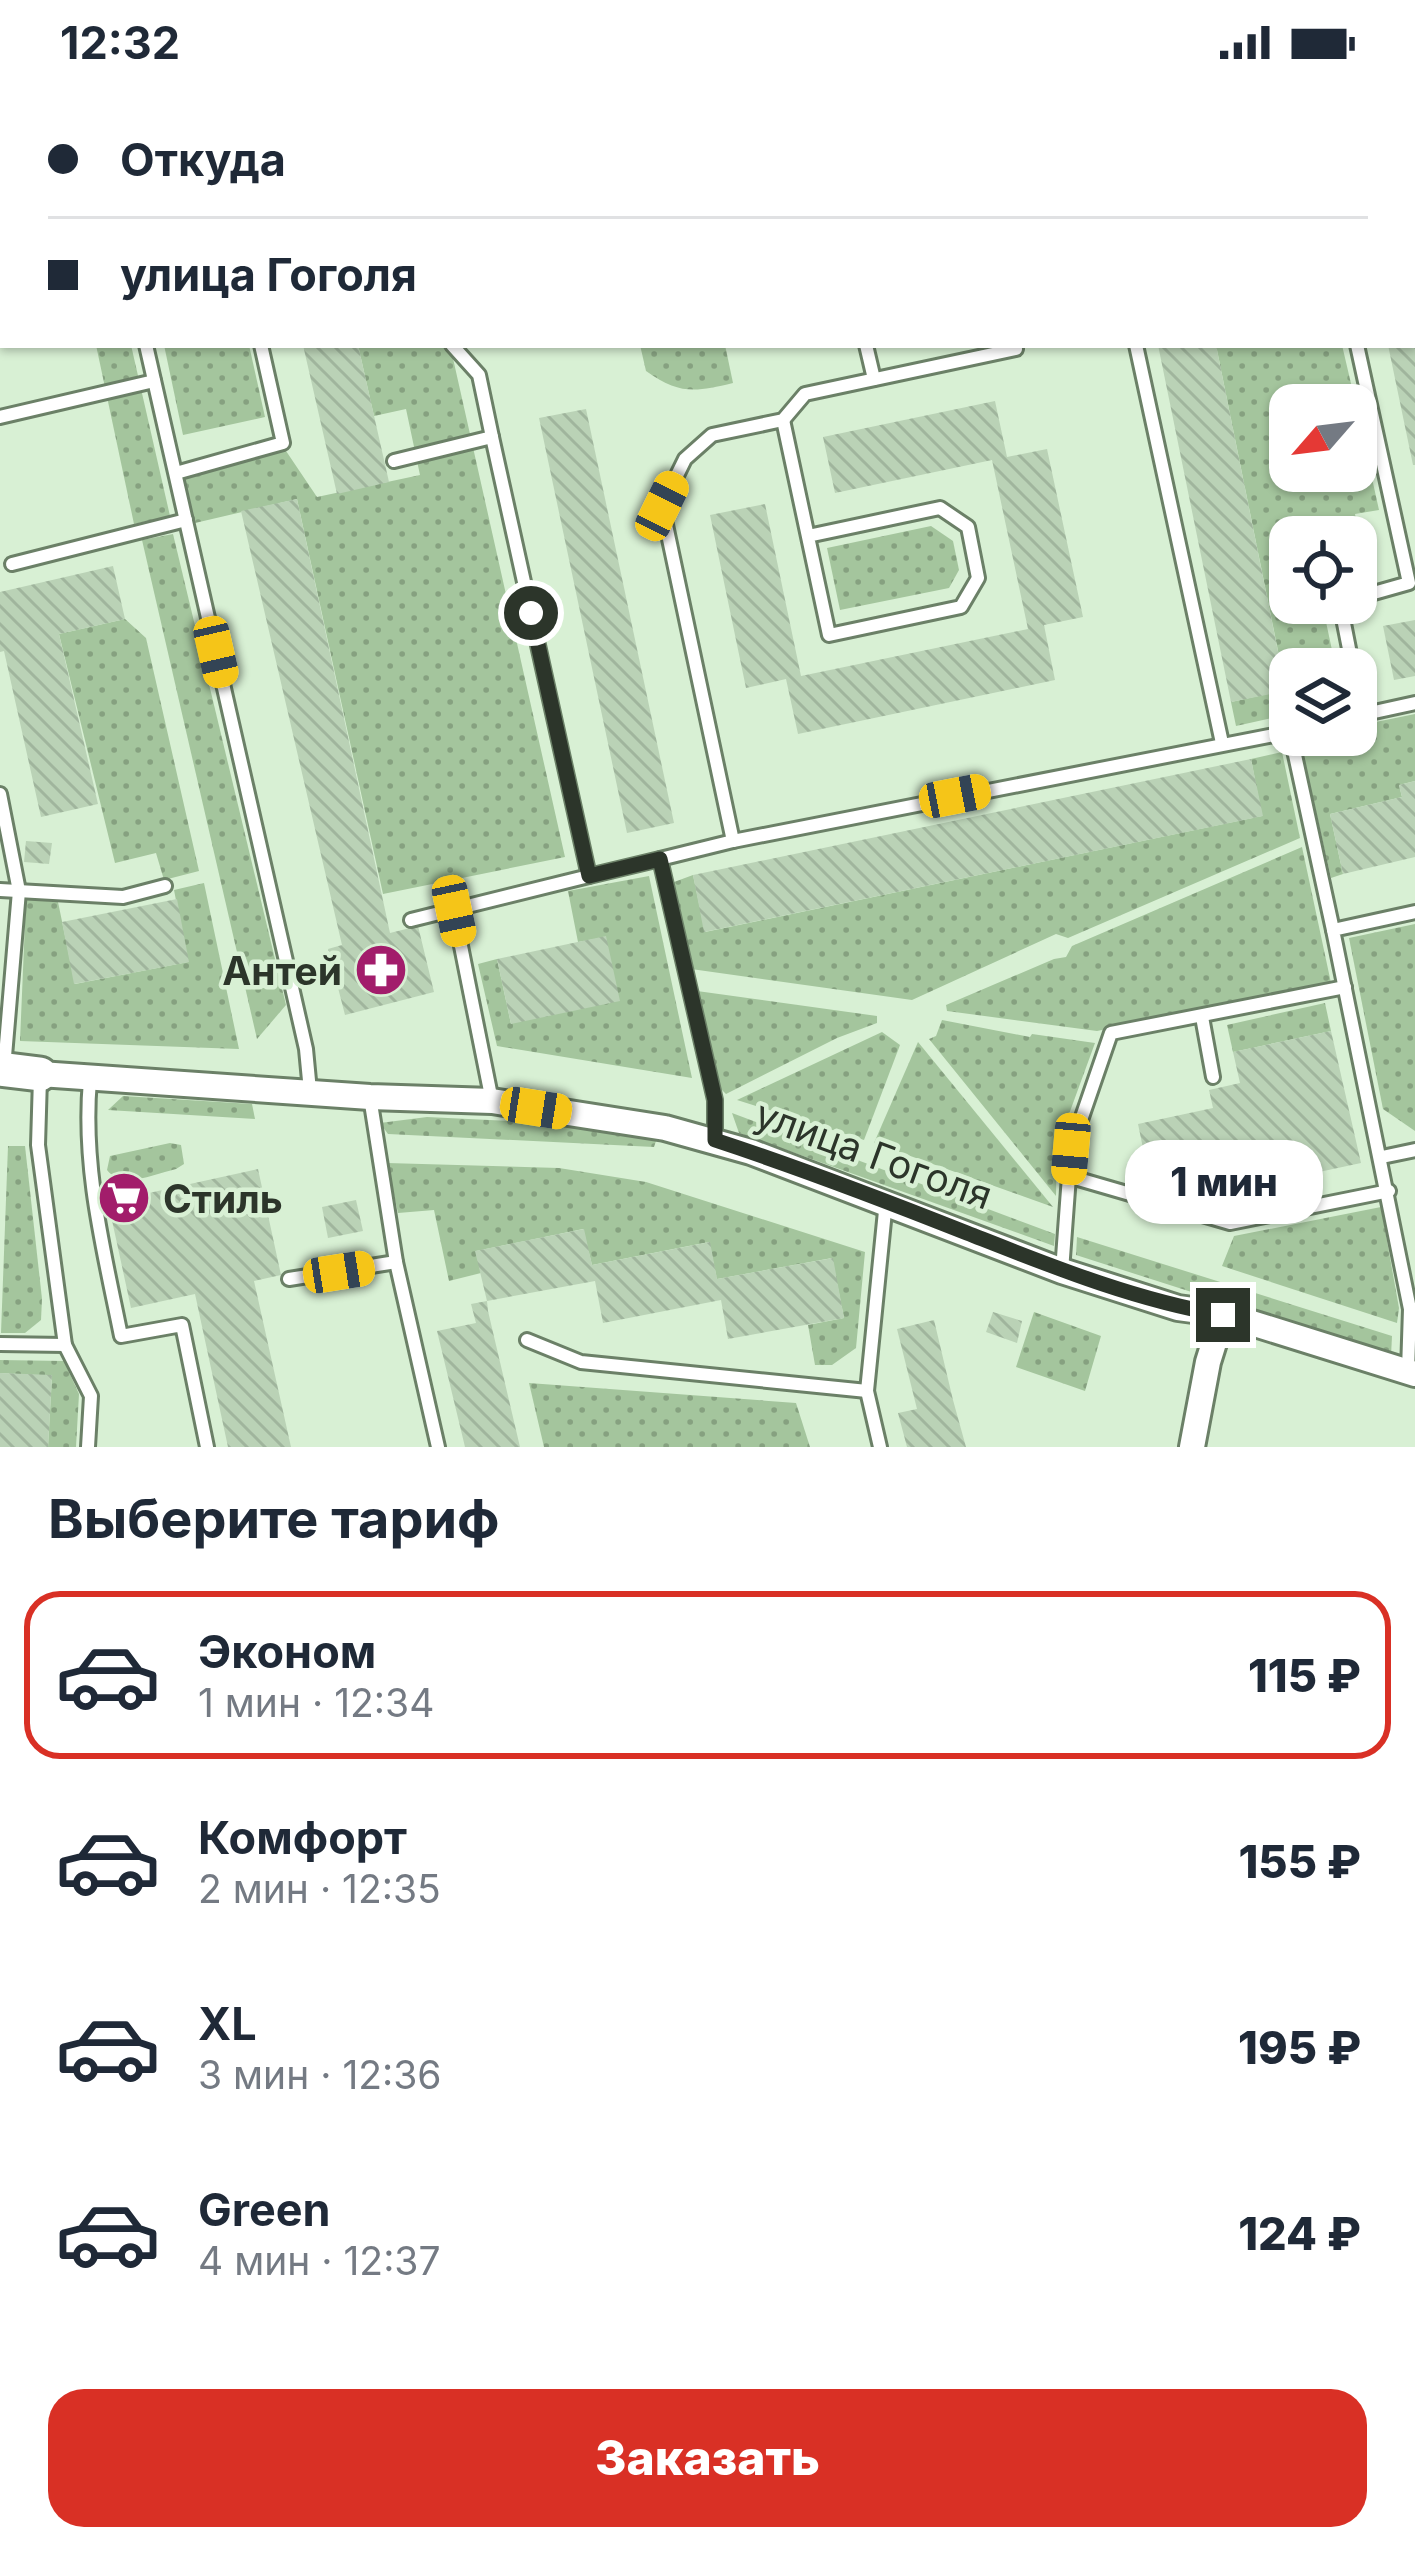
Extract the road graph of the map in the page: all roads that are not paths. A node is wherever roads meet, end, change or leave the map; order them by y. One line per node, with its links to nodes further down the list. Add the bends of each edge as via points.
1 (147, 348): 11 (lane)
2 (262, 348): 16 (lane, via 283,443)
3 (455, 348): 14 (lane, via 479,375)
4 (867, 348): 10 (lane)
5 (942, 348): 9 (lane)
6 (1016, 348): 9 (lane)
7 (1137, 348): 24 (lane)
8 (1358, 348): 20 (lane, via 1409,583)
9 (945, 364): 10 (lane)
10 (874, 379): 13 (lane, via 805,394)
11 (154, 381): 12 (lane); 16 (lane)
12 (0, 417)
13 (783, 420): 18 (lane); 27 (lane, via 712,435 685,459 662,506)
14 (492, 437): 15 (lane); 29 (lane)
15 (394, 461)
16 (176, 473): 17 (lane)
17 (186, 520): 19 (lane); 43 (lane)
18 (808, 536): 18 (lane, via 829,635 962,608 978,578 968,527 940,508)
19 (13, 564)
20 (1377, 592)
21 (1415, 703): 22 (lane)
22 (1377, 711)
23 (1269, 735): 24 (lane)
24 (1222, 743): 27 (lane)
25 (1295, 756): 36 (lane)
26 (0, 794): 32 (lane)
27 (733, 841): 28 (lane)
28 (660, 859): 29 (lane); 46 (lane, via 715,1100)
29 (589, 876): 33 (lane)
30 (165, 886): 32 (lane, via 123,897)
31 (0, 890): 32 (lane)
32 (19, 890): 39 (lane)
33 (454, 911): 35 (lane); 45 (lane)
34 (1415, 912): 36 (lane)
35 (411, 920)
36 (1334, 930): 37 (lane)
37 (1345, 988): 38 (lane); 48 (lane)
38 (1202, 1017): 41 (lane); 49 (lane, via 1111,1033)
39 (2, 1069): 40 (street, улица Гоголя)
40 (40, 1075): 42 (street, улица Гоголя); 59 (lane, via 38,1145)
41 (1213, 1077)
42 (90, 1080): 43 (street, улица Гоголя); 63 (lane, via 93,1197 121,1336 182,1325)
43 (310, 1091): 44 (street, улица Гоголя)
44 (370, 1097): 45 (street, улица Гоголя); 52 (lane)
45 (492, 1101): 46 (street, улица Гоголя)
46 (715, 1140): 51 (street, улица Гоголя)
47 (1415, 1150): 48 (lane)
48 (1382, 1156): 50 (lane)
49 (1068, 1175): 50 (lane, via 1230,1223); 53 (lane)
50 (1389, 1191): 55 (lane)
51 (886, 1200): 53 (street, улица Гоголя); 61 (lane)
52 (396, 1262): 54 (lane); 64 (lane)
53 (1062, 1270): 56 (street, улица Гоголя)
54 (290, 1279)
55 (1413, 1309): 60 (lane)
56 (1223, 1315): 60 (street, улица Гоголя); 66 (street)
57 (526, 1340): 61 (lane, via 580,1362)
58 (0, 1344): 59 (lane)
59 (65, 1345): 62 (lane, via 91,1396)
60 (1411, 1373)
61 (868, 1390): 65 (lane)
62 (88, 1447)
63 (207, 1447)
64 (438, 1447)
65 (880, 1447)
66 (1192, 1447)

